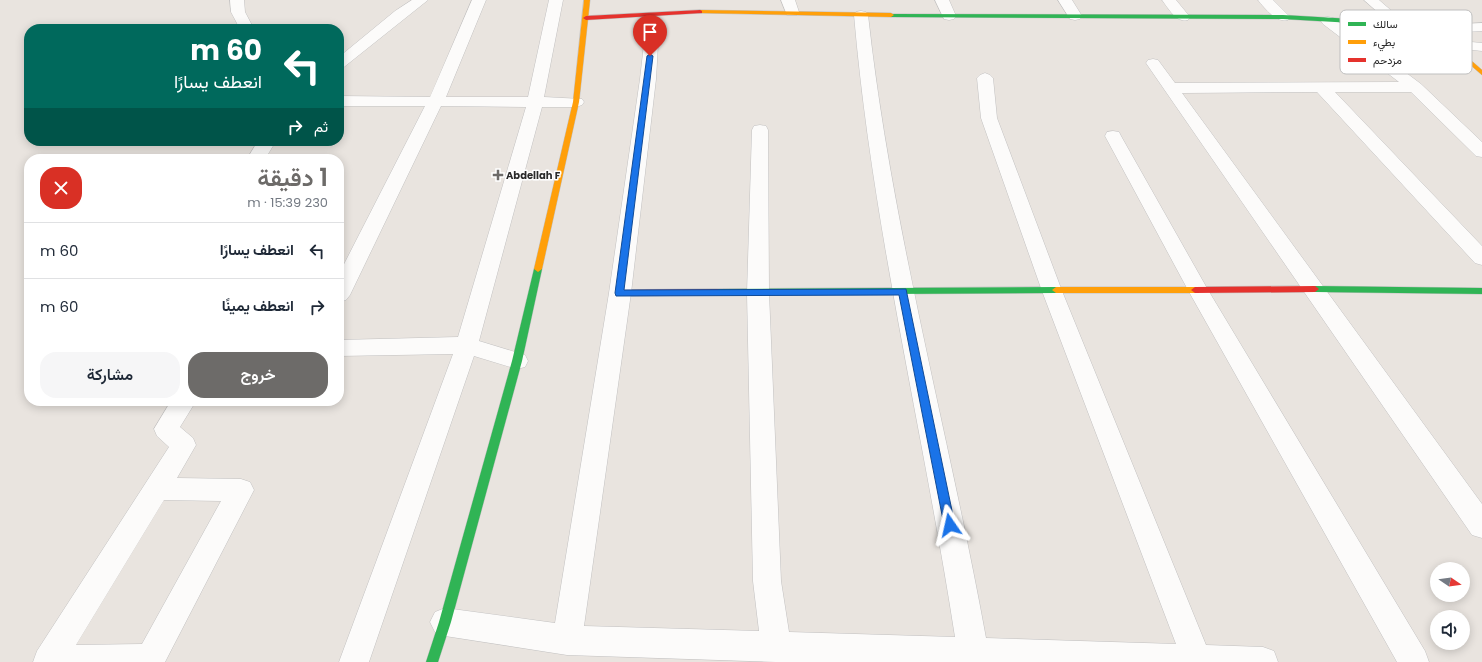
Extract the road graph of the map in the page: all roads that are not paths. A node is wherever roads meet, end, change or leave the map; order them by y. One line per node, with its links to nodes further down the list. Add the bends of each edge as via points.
1 (237, 0): 21 (street, via 238,12)
2 (421, 0): 28 (street)
3 (479, 0): 37 (street)
4 (556, 0): 39 (street)
5 (587, 0): 18 (street)
6 (942, 0): 14 (street)
7 (1065, 0): 15 (street)
8 (1169, 0): 16 (street)
9 (1265, 0): 17 (street)
10 (1371, 0): 12 (street)
11 (790, 6): 13 (street); 18 (street)
12 (1383, 10)
13 (862, 15): 14 (street); 50 (street, via 867,77)
14 (949, 16): 15 (street)
15 (1075, 16): 16 (street)
16 (1183, 17): 17 (street)
17 (1283, 17): 19 (street)
18 (586, 18): 40 (street)
19 (1328, 21): 20 (street); 24 (street)
20 (1340, 22)
21 (244, 24)
22 (1482, 27): 23 (street)
23 (1472, 28)
24 (1340, 30)
25 (651, 44): 51 (street)
26 (1472, 46): 27 (street)
27 (1482, 47)
28 (344, 60)
29 (1153, 63): 35 (street)
30 (1472, 64): 31 (street)
31 (1482, 73)
32 (1397, 74): 34 (street)
33 (985, 78): 47 (street, via 989,118)
34 (1414, 87): 36 (street); 43 (street)
35 (1171, 88): 36 (street); 46 (street)
36 (1322, 88): 44 (street)
37 (436, 101): 38 (street); 39 (street); 45 (street)
38 (344, 102)
39 (535, 102): 40 (street); 53 (street)
40 (576, 102): 55 (street)
41 (760, 130): 52 (street)
42 (1113, 136): 48 (street)
43 (1482, 152)
44 (1482, 258)
45 (344, 285)
46 (1314, 289): 48 (street); 49 (street); 58 (street)
47 (1052, 290): 48 (street); 50 (street); 63 (street)
48 (1198, 290): 68 (street)
49 (1482, 291)
50 (903, 292): 52 (street); 62 (street)
51 (620, 293): 52 (street); 60 (street)
52 (758, 293): 61 (street, via 767,581)
53 (467, 345): 54 (street); 55 (street); 65 (street)
54 (344, 348)
55 (517, 361): 59 (street)
56 (181, 406): 57 (street, via 166,429 184,446)
57 (156, 489): 64 (street); 64 (street, via 241,490 150,659)
58 (1482, 526)
59 (445, 622): 60 (street); 66 (street)
60 (567, 640): 61 (street)
61 (776, 647): 62 (street)
62 (973, 653): 63 (street)
63 (1197, 660): 67 (street)
64 (48, 662)
65 (354, 662)
66 (432, 662)
67 (1263, 662)
68 (1414, 662)

